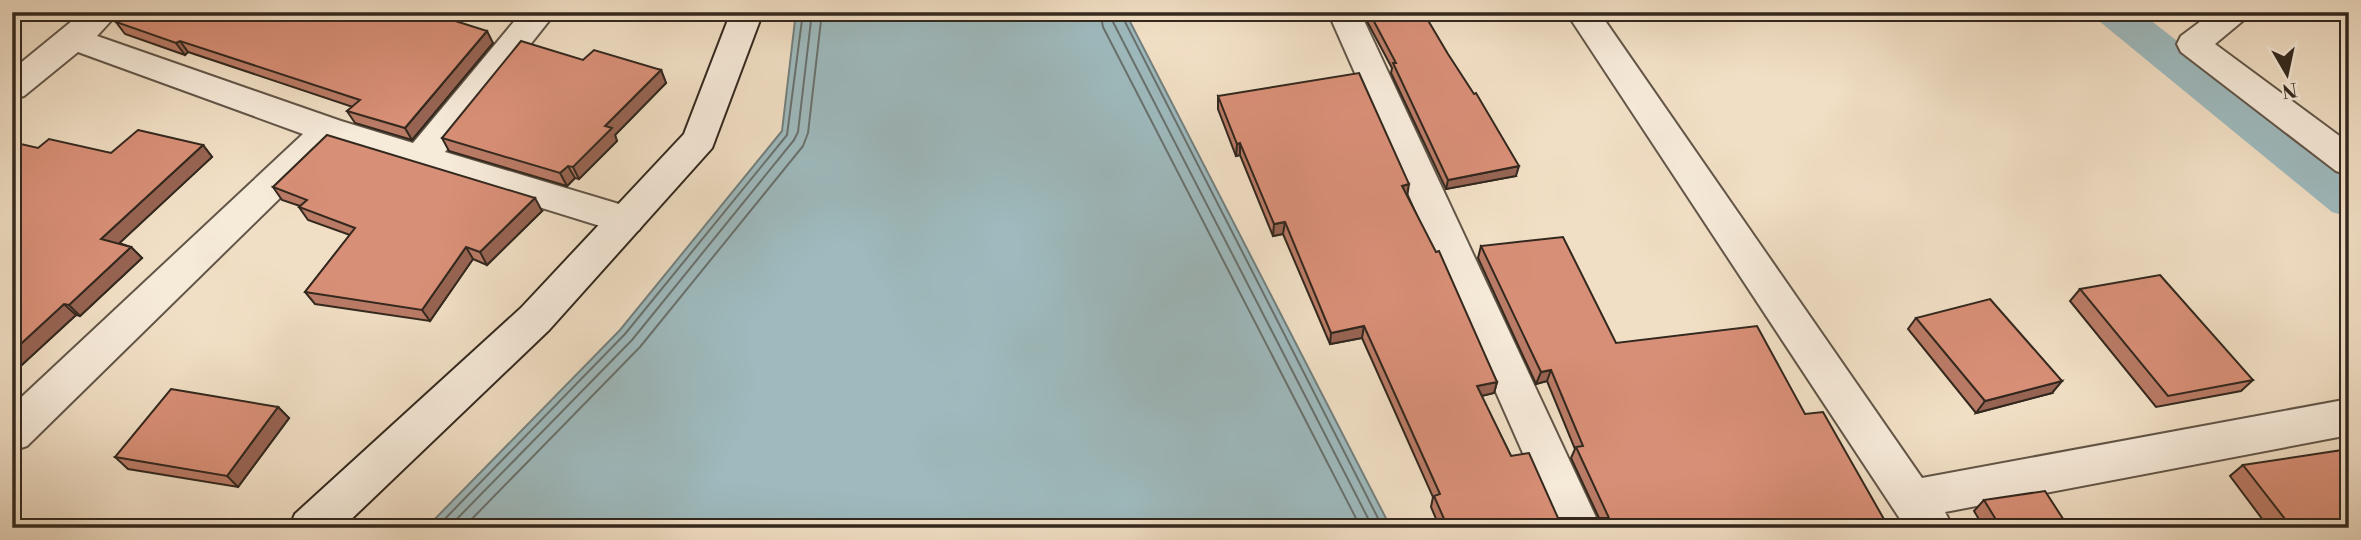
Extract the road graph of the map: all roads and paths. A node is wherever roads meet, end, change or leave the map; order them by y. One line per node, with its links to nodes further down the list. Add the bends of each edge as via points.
1 (103, 12): 7 (street)
2 (540, 12): 10 (street)
3 (747, 12): 12 (street, via 700,139)
4 (1344, 12): 17 (street)
5 (1582, 12): 15 (street)
6 (2234, 12): 11 (street, via 2193,44)
7 (73, 39): 8 (street); 9 (street)
8 (12, 88)
9 (329, 130): 10 (street); 14 (street)
10 (420, 158): 12 (street)
11 (2349, 162)
12 (626, 220): 16 (street, via 535,319)
13 (2349, 417): 15 (street)
14 (12, 433)
15 (1921, 513)
16 (311, 528)
17 (1579, 528)

